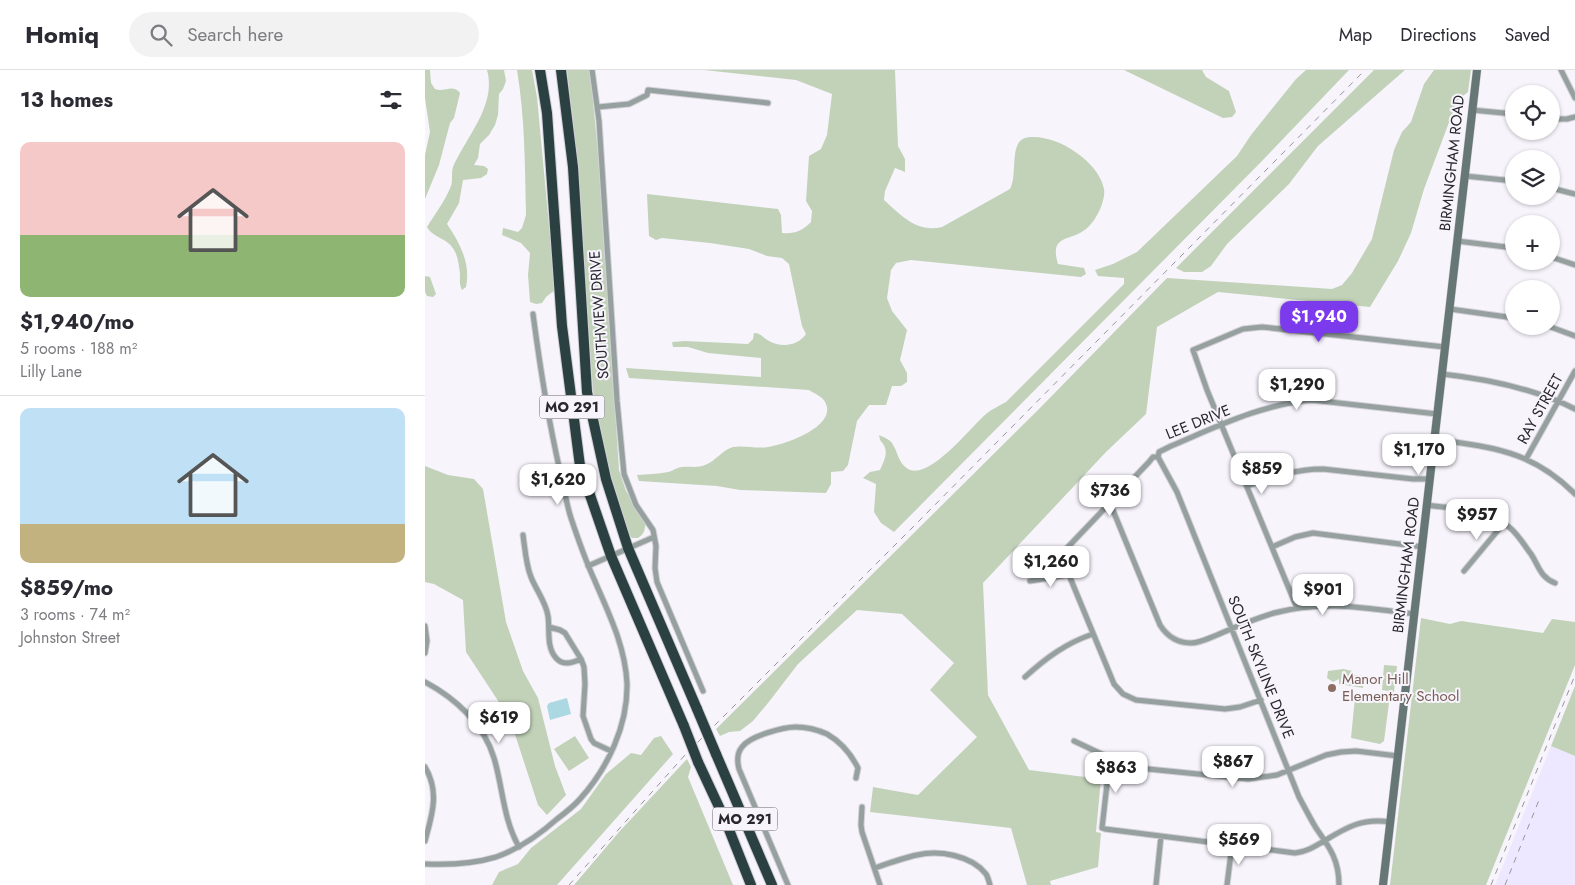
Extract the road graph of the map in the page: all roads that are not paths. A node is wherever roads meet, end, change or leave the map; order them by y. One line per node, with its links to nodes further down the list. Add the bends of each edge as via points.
1 (540, 70): 47 (highway, MO 291, via 547,113 562,326 580,466)
2 (561, 70): 46 (highway, MO 291, via 573,167 587,392 606,479)
3 (593, 70): 8 (street, SOUTHVIEW DRIVE)
4 (1477, 70): 9 (street, BIRMINGHAM ROAD)
5 (1561, 70): 6 (street)
6 (1575, 98)
7 (768, 103): 8 (street, via 648,90 647,95 629,104)
8 (598, 107): 43 (street, SOUTHVIEW DRIVE, via 623,474)
9 (1472, 110): 10 (street); 13 (street, BIRMINGHAM ROAD)
10 (1505, 113)
11 (1575, 117): 12 (street)
12 (1560, 119)
13 (1465, 176): 14 (street); 17 (street, BIRMINGHAM ROAD)
14 (1505, 180)
15 (1560, 190): 16 (street)
16 (1575, 194)
17 (1457, 241): 18 (street); 21 (street, BIRMINGHAM ROAD)
18 (1505, 247)
19 (1560, 260): 20 (street)
20 (1575, 265)
21 (1449, 309): 23 (street); 26 (street, BIRMINGHAM ROAD)
22 (533, 314): 48 (street, via 551,431 570,516)
23 (1505, 317)
24 (1560, 330): 25 (street)
25 (1575, 336)
26 (1445, 347): 28 (street, BIRMINGHAM ROAD); 32 (street, via 1262,327 1243,329 1193,350)
27 (1575, 371): 29 (street, RAY STREET)
28 (1442, 374): 29 (street, via 1494,381); 31 (street, BIRMINGHAM ROAD)
29 (1558, 400): 30 (street); 35 (street, RAY STREET)
30 (1575, 409)
31 (1437, 414): 32 (street, LEE DRIVE, via 1312,400 1275,405); 33 (street, BIRMINGHAM ROAD)
32 (1222, 425): 34 (street, LEE DRIVE, via 1159,452); 37 (street)
33 (1435, 439): 35 (street, via 1499,450); 36 (street, BIRMINGHAM ROAD)
34 (1158, 457): 39 (street, LEE DRIVE, via 1153,457); 57 (street, SOUTH SKYLINE DRIVE, via 1177,492)
35 (1526, 459): 38 (street, via 1557,478)
36 (1430, 480): 37 (street, via 1310,469 1289,472); 40 (street, BIRMINGHAM ROAD)
37 (1247, 486): 44 (street)
38 (1575, 494)
39 (1110, 503): 50 (street, LEE DRIVE, via 1067,548 1065,560); 57 (street, via 1160,625 1168,634 1183,642 1196,643)
40 (1427, 505): 41 (street, via 1483,514); 45 (street, BIRMINGHAM ROAD)
41 (1504, 523): 49 (street); 52 (street, via 1519,537 1544,577)
42 (523, 535): 56 (street, via 529,570 547,610)
43 (654, 537): 46 (street); 63 (street, SOUTHVIEW DRIVE, via 657,582)
44 (1272, 547): 45 (street, via 1313,533); 53 (street)
45 (1423, 547): 54 (street, BIRMINGHAM ROAD)
46 (627, 548): 47 (street); 74 (highway, MO 291, bridge)
47 (611, 556): 48 (street); 75 (highway, MO 291, bridge)
48 (588, 566): 66 (street, via 621,646 625,665 627,689 622,722)
49 (1464, 571)
50 (1069, 576): 51 (street); 58 (street, LEE DRIVE)
51 (1030, 581)
52 (1555, 583)
53 (1297, 608): 54 (street, via 1341,605); 57 (street)
54 (1414, 614): 67 (street, BIRMINGHAM ROAD)
55 (425, 626): 59 (street)
56 (549, 628): 60 (street, via 565,633); 60 (street, via 556,658 568,663)
57 (1233, 628): 64 (street, SOUTH SKYLINE DRIVE)
58 (1093, 634): 61 (street, via 1063,647); 64 (street, LEE DRIVE, via 1114,684 1129,698 1225,709)
59 (425, 653)
60 (581, 659): 66 (street, via 585,676 583,716 591,740)
61 (1025, 677)
62 (425, 682): 81 (street, via 462,708 485,738 493,757 508,824)
63 (703, 691)
64 (1261, 700): 70 (street, SOUTH SKYLINE DRIVE)
65 (1074, 741): 68 (street)
66 (611, 752): 81 (street, via 601,772 578,801)
67 (1398, 756): 70 (street, via 1341,752); 76 (street, BIRMINGHAM ROAD)
68 (1110, 758): 70 (street, via 1149,770 1248,779 1267,778); 77 (street, via 1102,828)
69 (425, 767): 79 (street, via 435,797)
70 (1289, 770): 78 (street, SOUTH SKYLINE DRIVE, via 1307,813)
71 (856, 778): 73 (street, via 858,768 854,760 827,734 798,727 772,731 743,746 738,756 739,769)
72 (862, 808): 83 (street, via 862,832)
73 (756, 809): 74 (street); 86 (street)
74 (743, 815): 75 (street); 85 (highway, MO 291)
75 (726, 822): 84 (highway, MO 291)
76 (1390, 822): 78 (street, via 1361,822); 92 (street, BIRMINGHAM ROAD)
77 (1161, 836): 80 (street); 89 (street)
78 (1325, 840): 80 (street, via 1295,853); 91 (street, SOUTH SKYLINE DRIVE, via 1337,863)
79 (425, 841)
80 (1232, 845): 90 (street)
81 (519, 847): 82 (street, via 473,862)
82 (425, 864)
83 (875, 868): 87 (street); 88 (street, via 917,855 955,856 980,869 987,875)
84 (751, 885)
85 (772, 885)
86 (788, 885)
87 (880, 885)
88 (990, 885)
89 (1156, 885)
90 (1227, 885)
91 (1339, 885)
92 (1383, 885)

